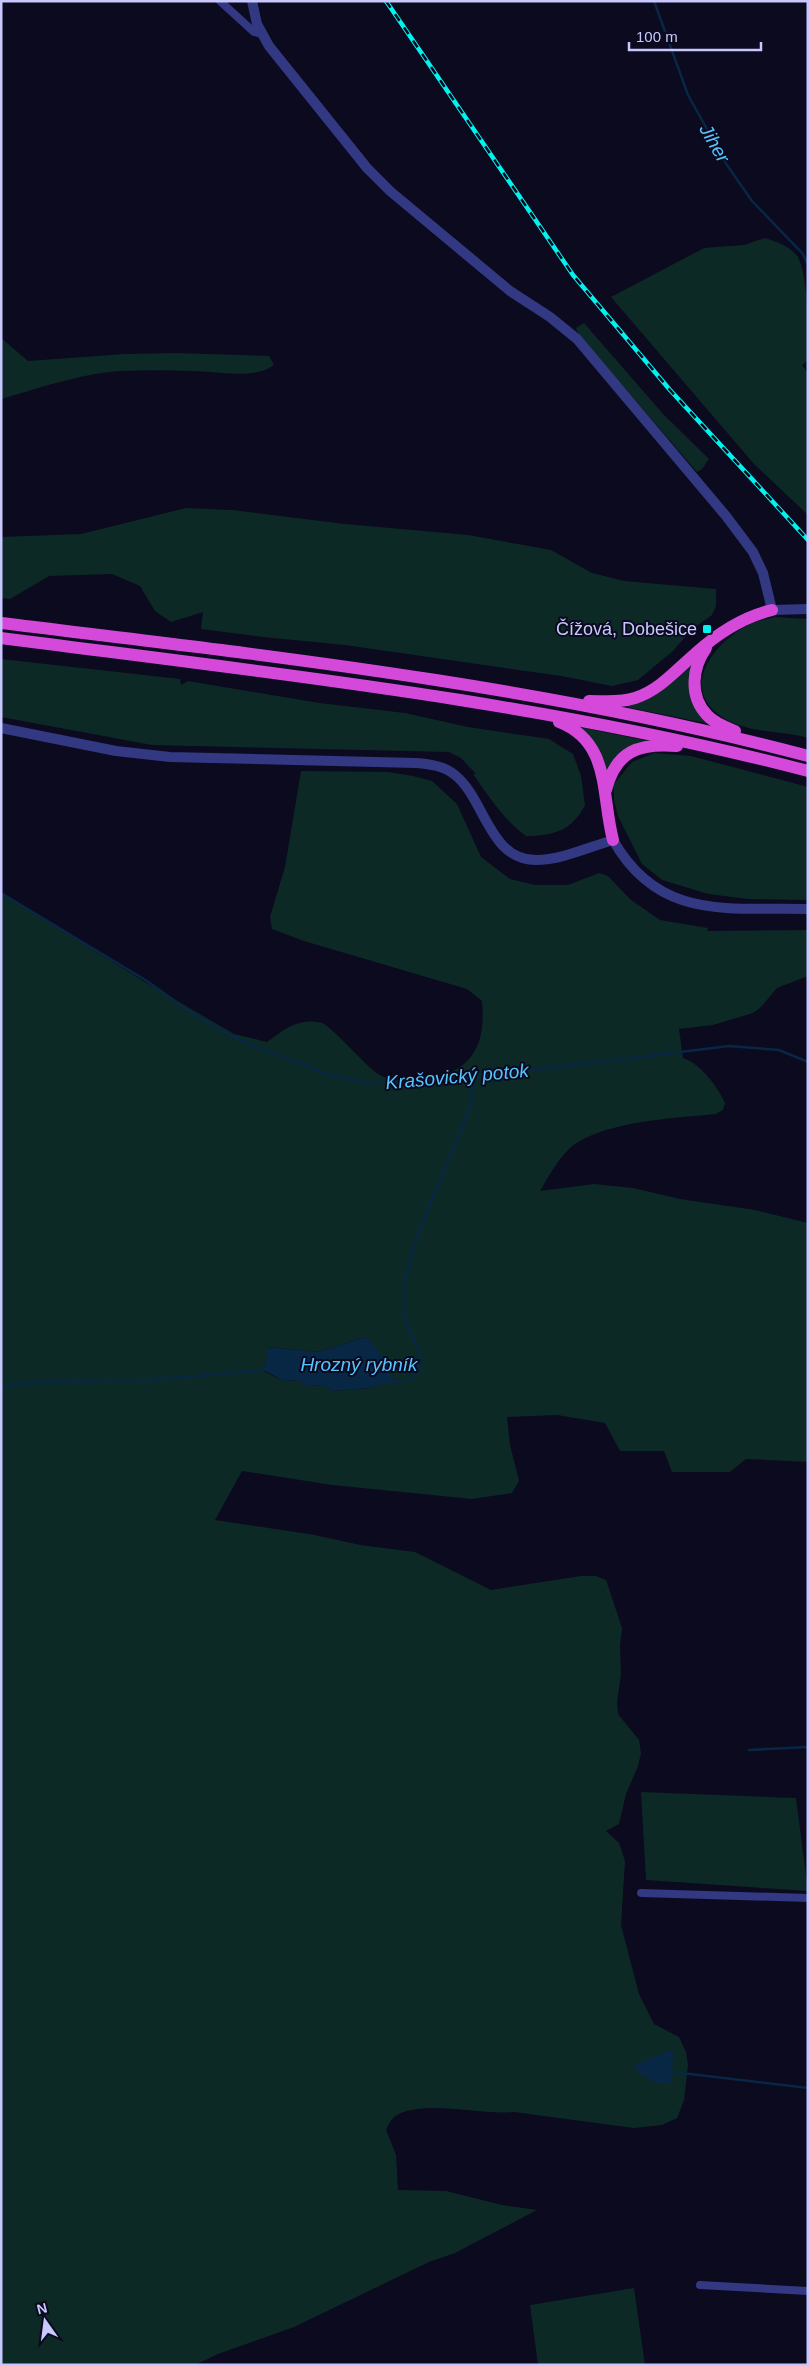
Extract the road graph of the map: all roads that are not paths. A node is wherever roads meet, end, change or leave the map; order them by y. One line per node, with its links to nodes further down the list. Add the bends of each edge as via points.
1 (220, 1): 3 (street, via 254,32)
2 (252, 1): 3 (street)
3 (262, 34): 5 (street, via 367,168 390,191 510,291 576,339 753,552 765,578)
4 (808, 609): 5 (street)
5 (772, 610): 8 (highway, via 743,620)
6 (1, 622): 9 (highway, via 466,684)
7 (1, 638): 10 (highway, via 411,691)
8 (714, 638): 9 (highway, via 665,681 634,699 614,702); 12 (highway, via 703,652 695,673 698,700 715,722)
9 (544, 698): 12 (highway)
10 (531, 711): 13 (highway); 16 (highway, via 572,727 586,738 597,760)
11 (1, 728): 17 (street, via 116,751 170,758 370,761 439,766 456,775 469,790 497,839 518,856 550,859)
12 (757, 742): 14 (highway)
13 (712, 748): 15 (highway); 16 (highway, via 655,745 634,749 614,769)
14 (808, 756)
15 (808, 770)
16 (605, 793): 17 (highway)
17 (613, 840): 18 (street, via 638,876 676,900 702,905)
18 (808, 909)
19 (641, 1893): 20 (street)
20 (808, 1898)
21 (700, 2285): 22 (street)
22 (808, 2291)

